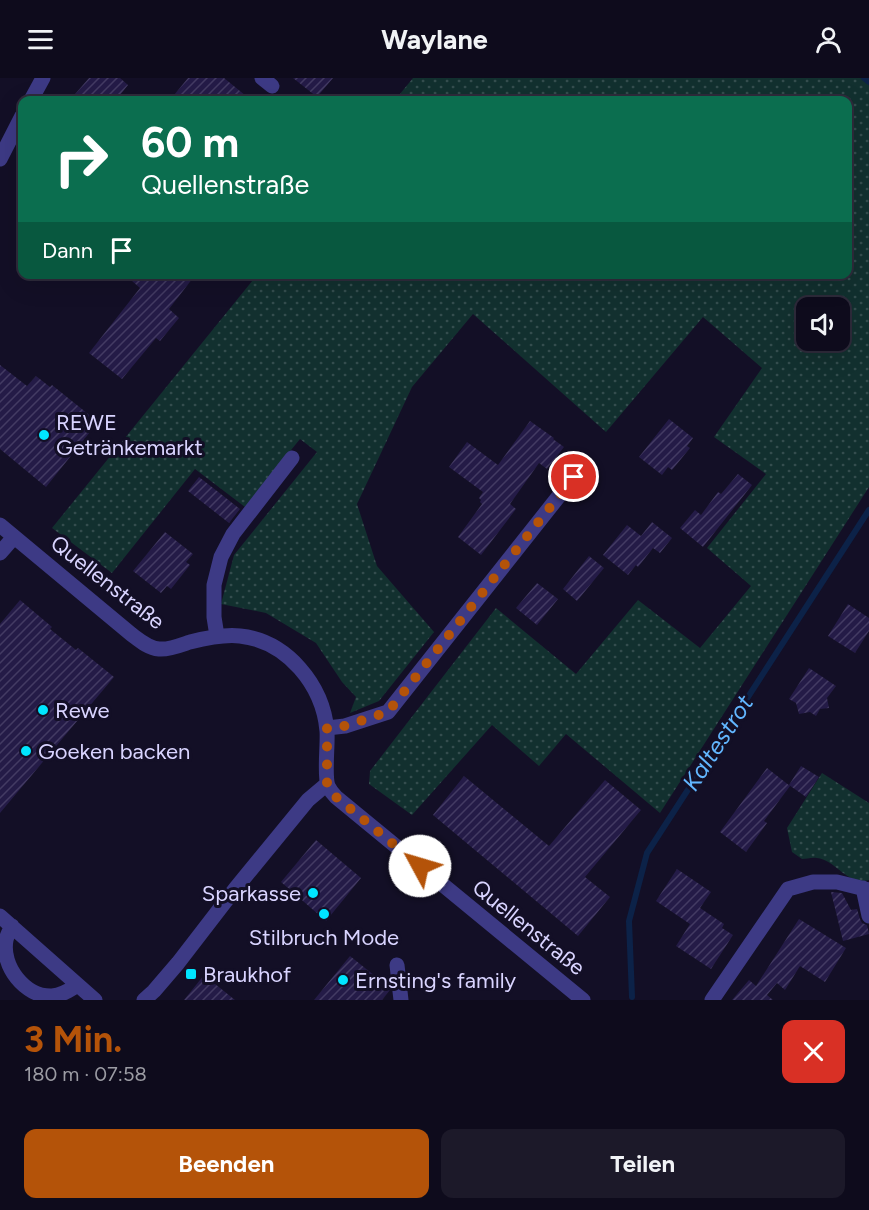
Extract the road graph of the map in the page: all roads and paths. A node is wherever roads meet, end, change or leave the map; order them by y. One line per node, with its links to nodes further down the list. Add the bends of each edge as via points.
1 (43, 78): 2 (street)
2 (33, 96)
3 (18, 124): 4 (street)
4 (0, 159)
5 (292, 458): 10 (street, via 233,534 220,557 214,585)
6 (574, 477): 11 (street, via 388,712)
7 (0, 525): 8 (street, Quellenstraße)
8 (14, 537): 9 (street); 10 (street, Quellenstraße, via 147,645 172,648)
9 (0, 553)
10 (217, 636): 11 (street, Quellenstraße, via 260,641 296,663 318,694)
11 (327, 728): 12 (street, Quellenstraße)
12 (327, 784): 20 (street, via 308,800); 22 (street, Quellenstraße, via 336,797)
13 (866, 889): 15 (street); 23 (street, via 837,882 813,882 788,889)
14 (0, 916): 16 (street)
15 (869, 916)
16 (12, 927): 18 (street); 18 (street, via 6,940 8,963 22,984 39,995 51,996)
17 (397, 965): 21 (street)
18 (78, 985): 19 (street)
19 (95, 1000)
20 (144, 1000)
21 (402, 1000)
22 (583, 1000)
23 (712, 1000)

